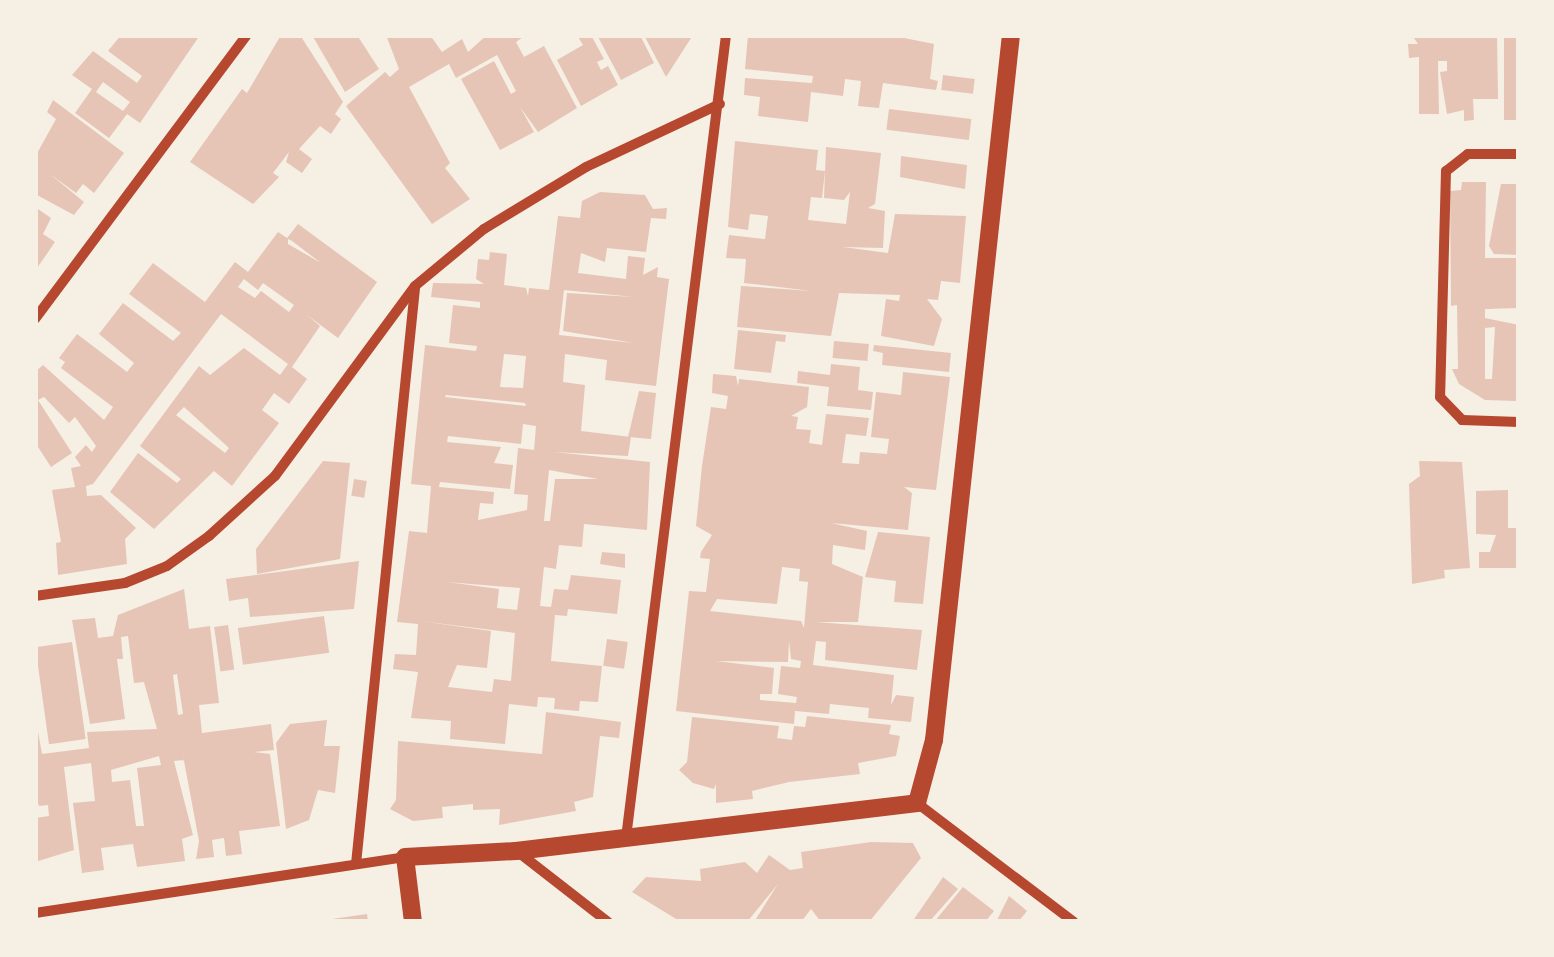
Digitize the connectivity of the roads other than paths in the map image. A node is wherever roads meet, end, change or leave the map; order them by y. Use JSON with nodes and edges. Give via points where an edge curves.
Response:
{"nodes":[{"id":1,"x":247,"y":35,"type":"edge"},
{"id":2,"x":726,"y":35,"type":"edge"},
{"id":3,"x":1011,"y":35,"type":"edge"},
{"id":4,"x":720,"y":104,"type":"junction"},
{"id":5,"x":1519,"y":154,"type":"edge"},
{"id":6,"x":415,"y":286,"type":"junction"},
{"id":7,"x":35,"y":318,"type":"edge"},
{"id":8,"x":1519,"y":422,"type":"edge"},
{"id":9,"x":35,"y":596,"type":"edge"},
{"id":10,"x":917,"y":803,"type":"junction"},
{"id":11,"x":626,"y":839,"type":"junction"},
{"id":12,"x":516,"y":851,"type":"junction"},
{"id":13,"x":406,"y":856,"type":"junction"},
{"id":14,"x":356,"y":864,"type":"junction"},
{"id":15,"x":35,"y":913,"type":"edge"},
{"id":16,"x":413,"y":922,"type":"edge"},
{"id":17,"x":608,"y":922,"type":"edge"},
{"id":18,"x":1074,"y":922,"type":"edge"}],
"edges":[{"from":1,"to":7,"type":"street"},
{"from":2,"to":4,"type":"street"},
{"from":3,"to":10,"type":"street","via":[[934,740]]},
{"from":4,"to":6,"type":"street","via":[[586,167],[484,230]]},
{"from":4,"to":11,"type":"street"},
{"from":5,"to":8,"type":"street","via":[[1468,154],[1446,171],[1440,397],[1462,420]]},
{"from":6,"to":9,"type":"street","via":[[275,476],[209,536],[167,566],[125,583]]},
{"from":6,"to":14,"type":"street"},
{"from":10,"to":11,"type":"street"},
{"from":10,"to":18,"type":"street"},
{"from":11,"to":12,"type":"street"},
{"from":12,"to":13,"type":"street"},
{"from":12,"to":17,"type":"street"},
{"from":13,"to":14,"type":"street"},
{"from":13,"to":16,"type":"street"},
{"from":14,"to":15,"type":"street"}]}
